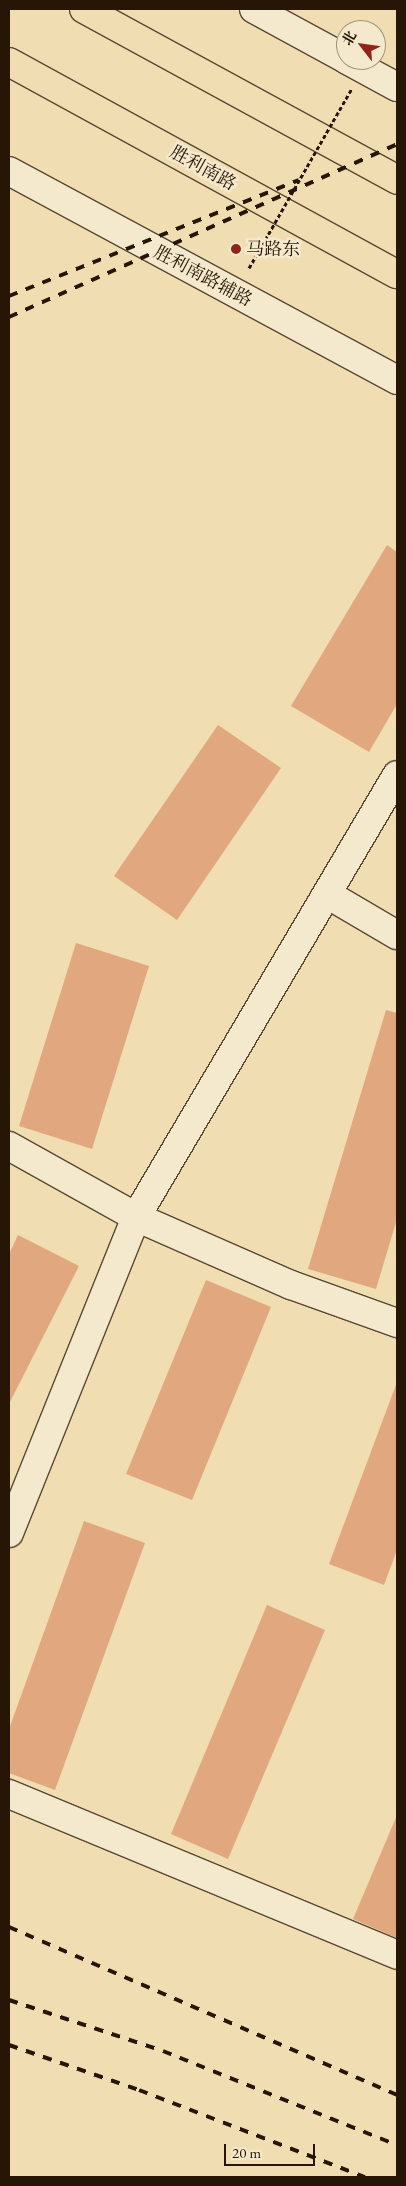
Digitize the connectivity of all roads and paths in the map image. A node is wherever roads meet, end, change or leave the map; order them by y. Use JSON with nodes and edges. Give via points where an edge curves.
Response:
{"nodes":[{"id":1,"x":84,"y":9,"type":"edge"},
{"id":2,"x":254,"y":9,"type":"edge"},
{"id":3,"x":336,"y":54,"type":"edge"},
{"id":4,"x":9,"y":62,"type":"edge"},
{"id":5,"x":366,"y":70,"type":"edge"},
{"id":6,"x":397,"y":87,"type":"edge"},
{"id":7,"x":352,"y":88,"type":"dead end"},
{"id":8,"x":9,"y":171,"type":"edge"},
{"id":9,"x":397,"y":180,"type":"edge"},
{"id":10,"x":250,"y":268,"type":"dead end"},
{"id":11,"x":397,"y":274,"type":"edge"},
{"id":12,"x":397,"y":380,"type":"edge"},
{"id":13,"x":397,"y":775,"type":"edge"},
{"id":14,"x":327,"y":894,"type":"junction"},
{"id":15,"x":397,"y":935,"type":"edge"},
{"id":16,"x":9,"y":1146,"type":"edge"},
{"id":17,"x":136,"y":1217,"type":"junction"},
{"id":18,"x":397,"y":1323,"type":"edge"},
{"id":19,"x":9,"y":1533,"type":"edge"},
{"id":20,"x":9,"y":1794,"type":"edge"},
{"id":21,"x":397,"y":1955,"type":"edge"}],
"edges":[{"from":1,"to":9,"type":"highway"},
{"from":2,"to":3,"type":"street"},
{"from":4,"to":11,"type":"highway","name":"胜利南路"},
{"from":5,"to":6,"type":"street"},
{"from":7,"to":10,"type":"path","bridge":true},
{"from":8,"to":12,"type":"street","name":"胜利南路辅路"},
{"from":13,"to":14,"type":"street"},
{"from":14,"to":15,"type":"street"},
{"from":14,"to":17,"type":"street"},
{"from":16,"to":17,"type":"street"},
{"from":17,"to":18,"type":"street","via":[[291,1285]]},
{"from":17,"to":19,"type":"street"},
{"from":20,"to":21,"type":"street"}]}
